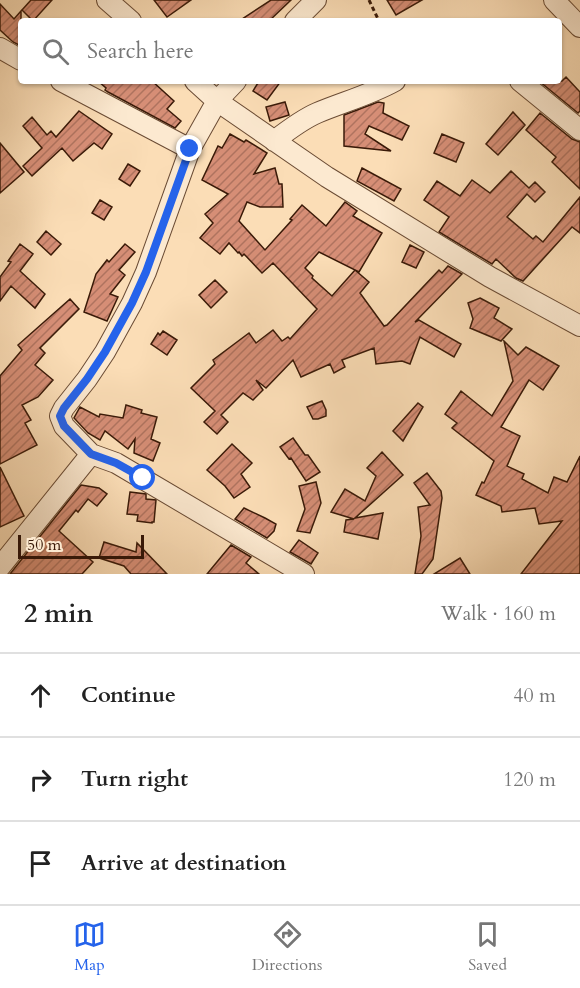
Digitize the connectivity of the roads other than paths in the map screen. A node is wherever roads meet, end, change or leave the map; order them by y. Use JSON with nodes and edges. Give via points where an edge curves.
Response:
{"nodes":[{"id":1,"x":107,"y":0,"type":"edge"},
{"id":2,"x":316,"y":0,"type":"edge"},
{"id":3,"x":554,"y":0,"type":"edge"},
{"id":4,"x":128,"y":18,"type":"edge"},
{"id":5,"x":298,"y":18,"type":"edge"},
{"id":6,"x":580,"y":27,"type":"edge"},
{"id":7,"x":0,"y":48,"type":"edge"},
{"id":8,"x":18,"y":58,"type":"edge"},
{"id":9,"x":67,"y":84,"type":"edge"},
{"id":10,"x":198,"y":84,"type":"edge"},
{"id":11,"x":233,"y":84,"type":"edge"},
{"id":12,"x":390,"y":84,"type":"edge"},
{"id":13,"x":524,"y":84,"type":"edge"},
{"id":14,"x":217,"y":101,"type":"junction"},
{"id":15,"x":580,"y":130,"type":"edge"},
{"id":16,"x":273,"y":141,"type":"junction"},
{"id":17,"x":190,"y":149,"type":"junction"},
{"id":18,"x":580,"y":326,"type":"edge"},
{"id":19,"x":91,"y":454,"type":"junction"},
{"id":20,"x":0,"y":567,"type":"edge"},
{"id":21,"x":304,"y":574,"type":"edge"}],
"edges":[{"from":1,"to":4,"type":"street"},
{"from":2,"to":5,"type":"street"},
{"from":3,"to":6,"type":"street"},
{"from":7,"to":8,"type":"street"},
{"from":9,"to":17,"type":"street"},
{"from":10,"to":14,"type":"street"},
{"from":11,"to":14,"type":"street"},
{"from":12,"to":16,"type":"street","via":[[315,114]]},
{"from":13,"to":15,"type":"street"},
{"from":14,"to":16,"type":"street"},
{"from":14,"to":17,"type":"street"},
{"from":16,"to":18,"type":"street","via":[[490,277]]},
{"from":17,"to":19,"type":"street","via":[[132,303],[105,352],[60,416],[64,426]]},
{"from":19,"to":20,"type":"street"},
{"from":19,"to":21,"type":"street","via":[[125,468]]}]}
